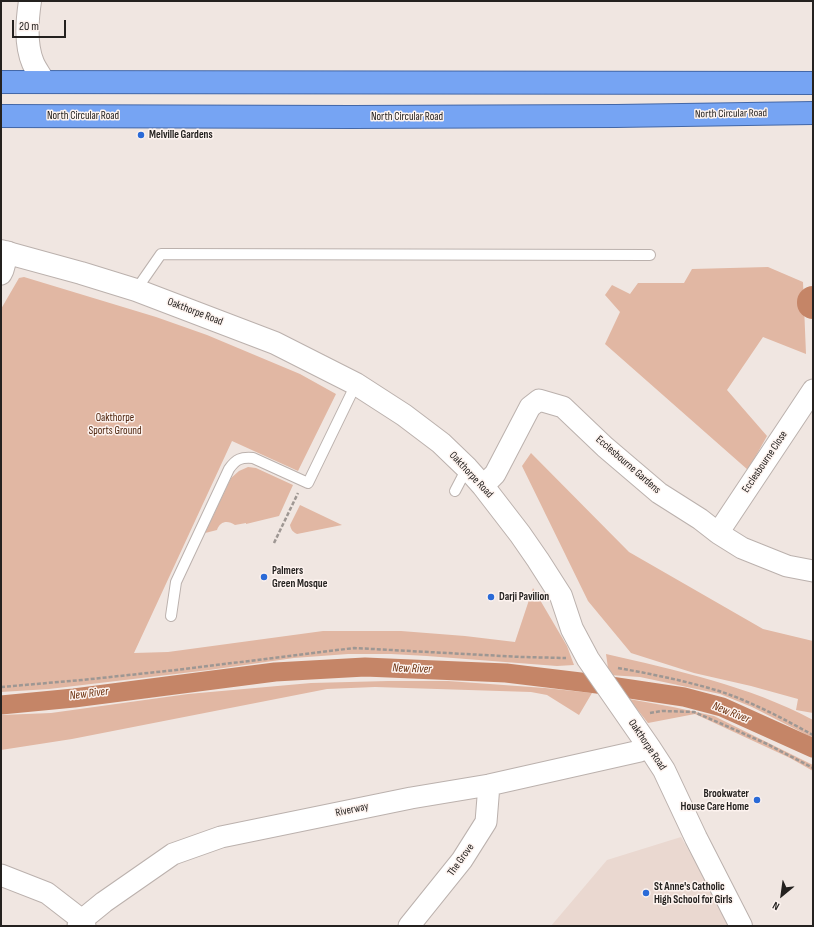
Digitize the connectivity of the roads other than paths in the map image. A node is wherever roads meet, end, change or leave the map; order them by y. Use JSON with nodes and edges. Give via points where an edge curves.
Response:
{"nodes":[{"id":1,"x":30,"y":1,"type":"edge"},
{"id":2,"x":1,"y":82,"type":"edge"},
{"id":3,"x":44,"y":82,"type":"junction"},
{"id":4,"x":813,"y":83,"type":"edge"},
{"id":5,"x":813,"y":113,"type":"edge"},
{"id":6,"x":1,"y":116,"type":"edge"},
{"id":7,"x":5,"y":252,"type":"edge"},
{"id":8,"x":650,"y":255,"type":"dead end"},
{"id":9,"x":1,"y":274,"type":"edge"},
{"id":10,"x":136,"y":290,"type":"junction"},
{"id":11,"x":356,"y":384,"type":"junction"},
{"id":12,"x":813,"y":390,"type":"edge"},
{"id":13,"x":467,"y":468,"type":"junction"},
{"id":14,"x":483,"y":486,"type":"junction"},
{"id":15,"x":455,"y":491,"type":"dead end"},
{"id":16,"x":718,"y":533,"type":"junction"},
{"id":17,"x":813,"y":571,"type":"edge"},
{"id":18,"x":171,"y":616,"type":"dead end"},
{"id":19,"x":649,"y":747,"type":"junction"},
{"id":20,"x":489,"y":785,"type":"junction"},
{"id":21,"x":1,"y":875,"type":"edge"},
{"id":22,"x":81,"y":924,"type":"edge"},
{"id":23,"x":409,"y":926,"type":"edge"},
{"id":24,"x":741,"y":926,"type":"edge"}],
"edges":[{"from":1,"to":3,"type":"street","via":[[27,18],[29,49],[33,64]]},
{"from":2,"to":3,"type":"highway"},
{"from":3,"to":4,"type":"highway"},
{"from":5,"to":6,"type":"highway","name":"North Circular Road","via":[[352,117]]},
{"from":7,"to":9,"type":"street","via":[[4,270]]},
{"from":7,"to":10,"type":"street","name":"Oakthorpe Road"},
{"from":8,"to":10,"type":"lane","via":[[161,254]]},
{"from":10,"to":11,"type":"street","name":"Oakthorpe Road","via":[[275,343]]},
{"from":11,"to":13,"type":"street","name":"Oakthorpe Road","via":[[404,414]]},
{"from":11,"to":18,"type":"lane","via":[[308,483],[253,458],[244,457],[233,463],[176,582]]},
{"from":12,"to":16,"type":"street","name":"Ecclesbourne Close"},
{"from":13,"to":14,"type":"street","name":"Oakthorpe Road"},
{"from":13,"to":15,"type":"lane"},
{"from":14,"to":16,"type":"street","name":"Ecclesbourne Gardens","via":[[494,474],[530,407],[539,400],[563,407],[659,494]]},
{"from":14,"to":19,"type":"street","name":"Oakthorpe Road","via":[[520,534],[560,596],[572,629],[588,659]]},
{"from":16,"to":17,"type":"street","name":"Ecclesbourne Gardens","via":[[742,548],[787,566]]},
{"from":19,"to":20,"type":"street","name":"Riverway"},
{"from":19,"to":24,"type":"street","name":"Oakthorpe Road","via":[[664,770]]},
{"from":20,"to":22,"type":"street","name":"Riverway","via":[[411,798],[221,837],[173,854],[104,902]]},
{"from":20,"to":23,"type":"street","name":"The Grove","via":[[486,822],[462,860]]},
{"from":21,"to":22,"type":"street","via":[[47,893]]}]}
